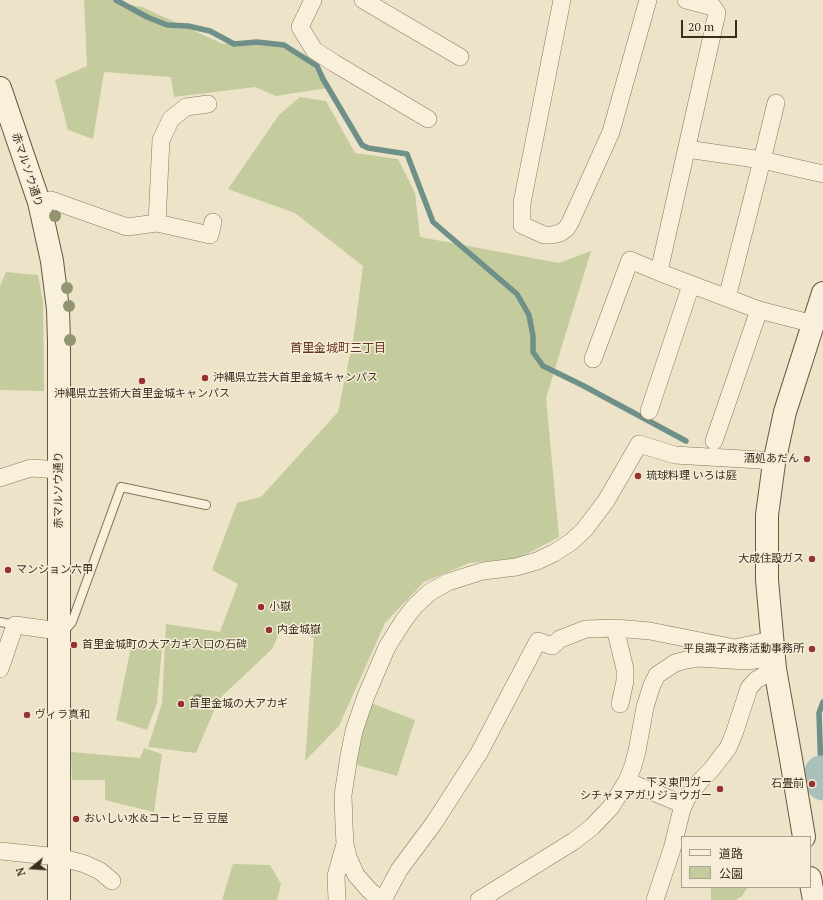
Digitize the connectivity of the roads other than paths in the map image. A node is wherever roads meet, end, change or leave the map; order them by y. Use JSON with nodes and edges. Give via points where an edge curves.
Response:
{"nodes":[{"id":1,"x":313,"y":0,"type":"edge"},
{"id":2,"x":363,"y":0,"type":"edge"},
{"id":3,"x":562,"y":0,"type":"edge"},
{"id":4,"x":648,"y":0,"type":"edge"},
{"id":5,"x":686,"y":0,"type":"edge"},
{"id":6,"x":460,"y":57,"type":"dead end"},
{"id":7,"x":0,"y":88,"type":"edge"},
{"id":8,"x":776,"y":103,"type":"dead end"},
{"id":9,"x":208,"y":104,"type":"dead end"},
{"id":10,"x":428,"y":119,"type":"dead end"},
{"id":11,"x":686,"y":149,"type":"junction"},
{"id":12,"x":762,"y":160,"type":"junction"},
{"id":13,"x":823,"y":174,"type":"edge"},
{"id":14,"x":38,"y":202,"type":"junction"},
{"id":15,"x":213,"y":222,"type":"dead end"},
{"id":16,"x":157,"y":223,"type":"junction"},
{"id":17,"x":661,"y":273,"type":"junction"},
{"id":18,"x":691,"y":285,"type":"junction"},
{"id":19,"x":823,"y":293,"type":"edge"},
{"id":20,"x":726,"y":298,"type":"junction"},
{"id":21,"x":759,"y":310,"type":"junction"},
{"id":22,"x":814,"y":324,"type":"junction"},
{"id":23,"x":593,"y":359,"type":"dead end"},
{"id":24,"x":649,"y":411,"type":"dead end"},
{"id":25,"x":714,"y":441,"type":"dead end"},
{"id":26,"x":774,"y":463,"type":"junction"},
{"id":27,"x":59,"y":470,"type":"junction"},
{"id":28,"x":0,"y":478,"type":"edge"},
{"id":29,"x":206,"y":505,"type":"dead end"},
{"id":30,"x":8,"y":623,"type":"edge"},
{"id":31,"x":615,"y":628,"type":"junction"},
{"id":32,"x":59,"y":631,"type":"junction"},
{"id":33,"x":773,"y":656,"type":"junction"},
{"id":34,"x":0,"y":669,"type":"edge"},
{"id":35,"x":620,"y":704,"type":"dead end"},
{"id":36,"x":627,"y":781,"type":"junction"},
{"id":37,"x":684,"y":806,"type":"junction"},
{"id":38,"x":804,"y":836,"type":"edge"},
{"id":39,"x":345,"y":844,"type":"junction"},
{"id":40,"x":0,"y":851,"type":"edge"},
{"id":41,"x":59,"y":857,"type":"junction"},
{"id":42,"x":112,"y":881,"type":"dead end"},
{"id":43,"x":811,"y":884,"type":"edge"},
{"id":44,"x":59,"y":900,"type":"edge"},
{"id":45,"x":337,"y":900,"type":"edge"},
{"id":46,"x":382,"y":900,"type":"edge"},
{"id":47,"x":479,"y":900,"type":"edge"},
{"id":48,"x":655,"y":900,"type":"edge"},
{"id":49,"x":814,"y":900,"type":"edge"}],
"edges":[{"from":1,"to":10,"type":"street","via":[[300,27],[314,50]]},
{"from":2,"to":6,"type":"street"},
{"from":3,"to":4,"type":"street","via":[[522,202],[522,225],[544,235],[560,233],[570,223],[612,132]]},
{"from":5,"to":11,"type":"street","via":[[713,7],[718,13]]},
{"from":7,"to":14,"type":"street","name":"赤マルソウ通り"},
{"from":8,"to":12,"type":"street"},
{"from":9,"to":16,"type":"street","via":[[186,106],[171,119],[161,140]]},
{"from":11,"to":12,"type":"street"},
{"from":11,"to":17,"type":"street","via":[[660,267]]},
{"from":12,"to":13,"type":"street"},
{"from":12,"to":20,"type":"street"},
{"from":14,"to":16,"type":"street","via":[[51,200],[127,227]]},
{"from":14,"to":27,"type":"street","name":"赤マルソウ通り","via":[[53,266],[58,309]]},
{"from":15,"to":16,"type":"street","via":[[210,235]]},
{"from":17,"to":18,"type":"street"},
{"from":17,"to":23,"type":"street","via":[[630,260]]},
{"from":18,"to":20,"type":"street"},
{"from":18,"to":24,"type":"street"},
{"from":19,"to":22,"type":"street"},
{"from":20,"to":21,"type":"street"},
{"from":21,"to":22,"type":"street"},
{"from":21,"to":25,"type":"street"},
{"from":22,"to":26,"type":"street","via":[[785,412]]},
{"from":26,"to":33,"type":"street","via":[[767,515],[767,580]]},
{"from":26,"to":39,"type":"street","via":[[675,455],[639,444],[606,502],[584,530],[570,542],[537,561],[516,567],[483,571],[448,582],[430,592],[404,620],[387,647],[354,731],[343,795]]},
{"from":27,"to":28,"type":"street","via":[[31,468]]},
{"from":27,"to":32,"type":"street","name":"赤マルソウ通り"},
{"from":29,"to":32,"type":"lane","via":[[121,488],[72,622],[67,628]]},
{"from":30,"to":32,"type":"street"},
{"from":30,"to":34,"type":"street"},
{"from":31,"to":33,"type":"street","via":[[650,631]]},
{"from":31,"to":35,"type":"street","via":[[626,669],[626,681]]},
{"from":31,"to":46,"type":"street","via":[[586,629],[560,639],[552,646],[538,641],[479,753],[434,823],[399,870]]},
{"from":32,"to":41,"type":"street","name":"赤マルソウ通り"},
{"from":33,"to":36,"type":"street","via":[[746,661],[698,658],[675,663],[658,675],[648,696],[637,751]]},
{"from":33,"to":37,"type":"street","via":[[749,688],[728,748],[687,798]]},
{"from":33,"to":38,"type":"street"},
{"from":36,"to":37,"type":"street"},
{"from":36,"to":47,"type":"street","via":[[611,807],[586,832]]},
{"from":37,"to":48,"type":"street"},
{"from":39,"to":45,"type":"street","via":[[336,876]]},
{"from":39,"to":46,"type":"street","via":[[356,875]]},
{"from":40,"to":41,"type":"street"},
{"from":41,"to":42,"type":"street","via":[[85,864],[100,871]]},
{"from":41,"to":44,"type":"street","name":"赤マルソウ通り"},
{"from":43,"to":49,"type":"street"}]}
